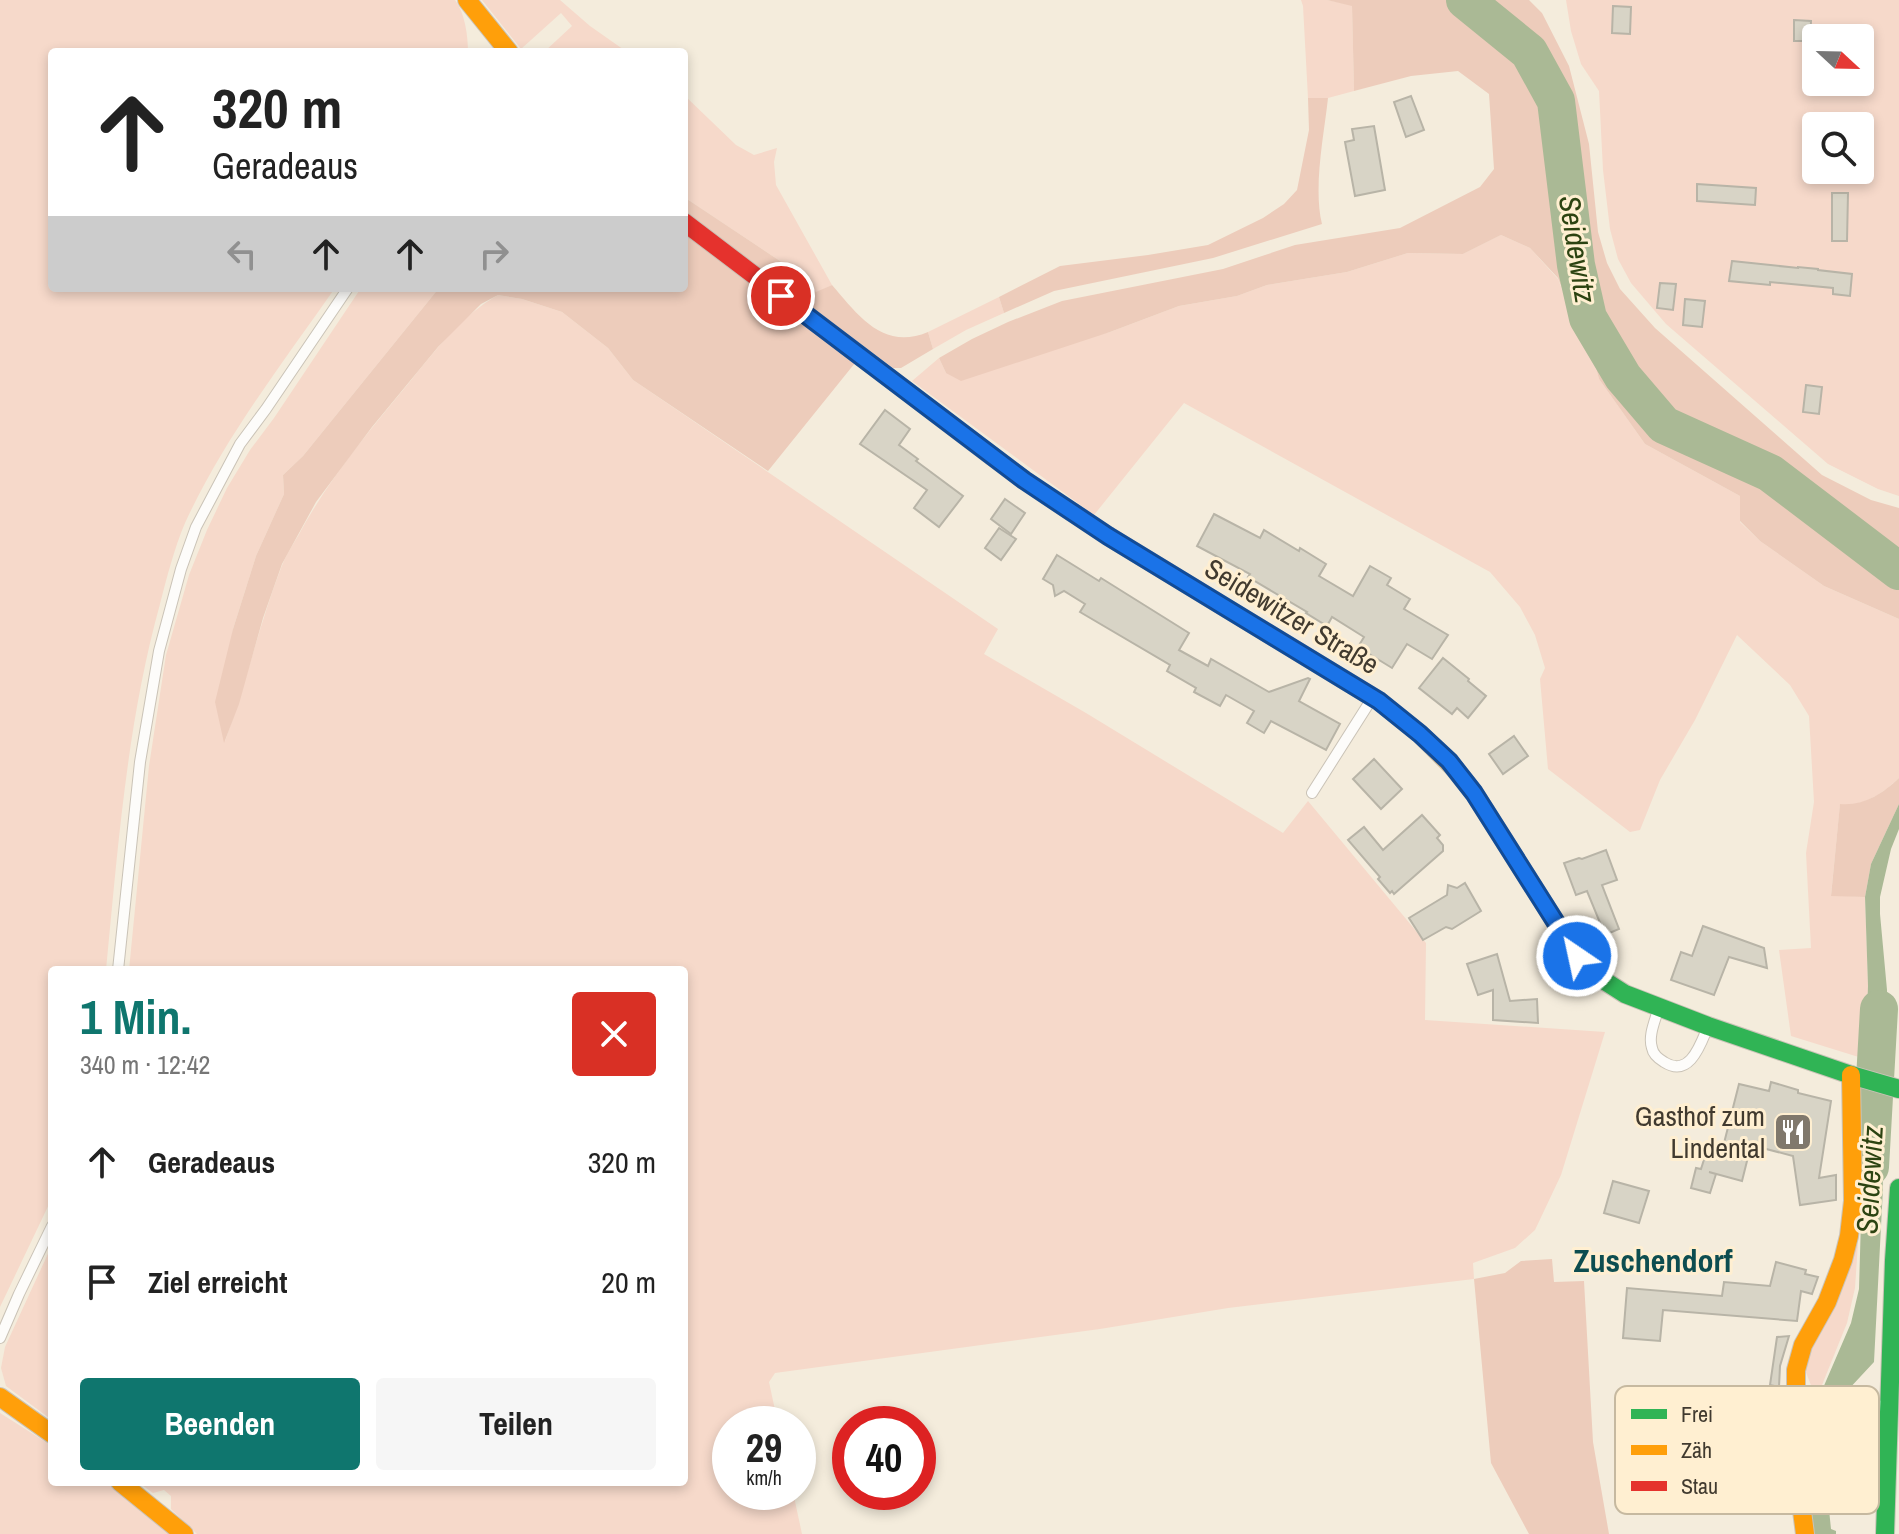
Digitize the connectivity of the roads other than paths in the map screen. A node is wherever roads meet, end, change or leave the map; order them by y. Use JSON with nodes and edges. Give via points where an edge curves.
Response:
{"nodes":[{"id":1,"x":467,"y":0,"type":"edge"},
{"id":2,"x":503,"y":48,"type":"edge"},
{"id":3,"x":688,"y":225,"type":"edge"},
{"id":4,"x":345,"y":292,"type":"edge"},
{"id":5,"x":1373,"y":697,"type":"junction"},
{"id":6,"x":1312,"y":793,"type":"dead end"},
{"id":7,"x":118,"y":966,"type":"edge"},
{"id":8,"x":1659,"y":1008,"type":"junction"},
{"id":9,"x":1708,"y":1026,"type":"junction"},
{"id":10,"x":1858,"y":1077,"type":"junction"},
{"id":11,"x":1892,"y":1087,"type":"edge"},
{"id":12,"x":1899,"y":1188,"type":"edge"},
{"id":13,"x":48,"y":1234,"type":"edge"},
{"id":14,"x":0,"y":1338,"type":"edge"},
{"id":15,"x":1801,"y":1386,"type":"edge"},
{"id":16,"x":0,"y":1397,"type":"edge"},
{"id":17,"x":1879,"y":1406,"type":"edge"},
{"id":18,"x":1889,"y":1407,"type":"junction"},
{"id":19,"x":48,"y":1431,"type":"edge"},
{"id":20,"x":125,"y":1486,"type":"edge"},
{"id":21,"x":1802,"y":1514,"type":"edge"},
{"id":22,"x":180,"y":1531,"type":"edge"},
{"id":23,"x":1805,"y":1534,"type":"edge"},
{"id":24,"x":1885,"y":1534,"type":"edge"}],
"edges":[{"from":1,"to":2,"type":"street"},
{"from":3,"to":5,"type":"street","name":"Seidewitzer Straße","via":[[1036,488]]},
{"from":4,"to":7,"type":"lane","via":[[240,444],[196,527],[181,569],[159,651],[140,762]]},
{"from":5,"to":6,"type":"lane"},
{"from":5,"to":8,"type":"street","name":"Seidewitzer Straße","via":[[1420,734],[1468,785],[1577,956],[1616,989]]},
{"from":8,"to":9,"type":"street","name":"Seidewitzer Straße"},
{"from":8,"to":9,"type":"lane","via":[[1652,1050],[1670,1066],[1690,1062]]},
{"from":9,"to":10,"type":"street","name":"Seidewitzer Straße"},
{"from":10,"to":11,"type":"street","name":"Seidewitzer Straße"},
{"from":10,"to":15,"type":"street","via":[[1849,1236],[1827,1302],[1803,1345],[1796,1370]]},
{"from":12,"to":18,"type":"street"},
{"from":13,"to":14,"type":"lane"},
{"from":16,"to":19,"type":"street"},
{"from":17,"to":18,"type":"lane"},
{"from":18,"to":24,"type":"street"},
{"from":20,"to":22,"type":"street"},
{"from":21,"to":23,"type":"street"}]}
